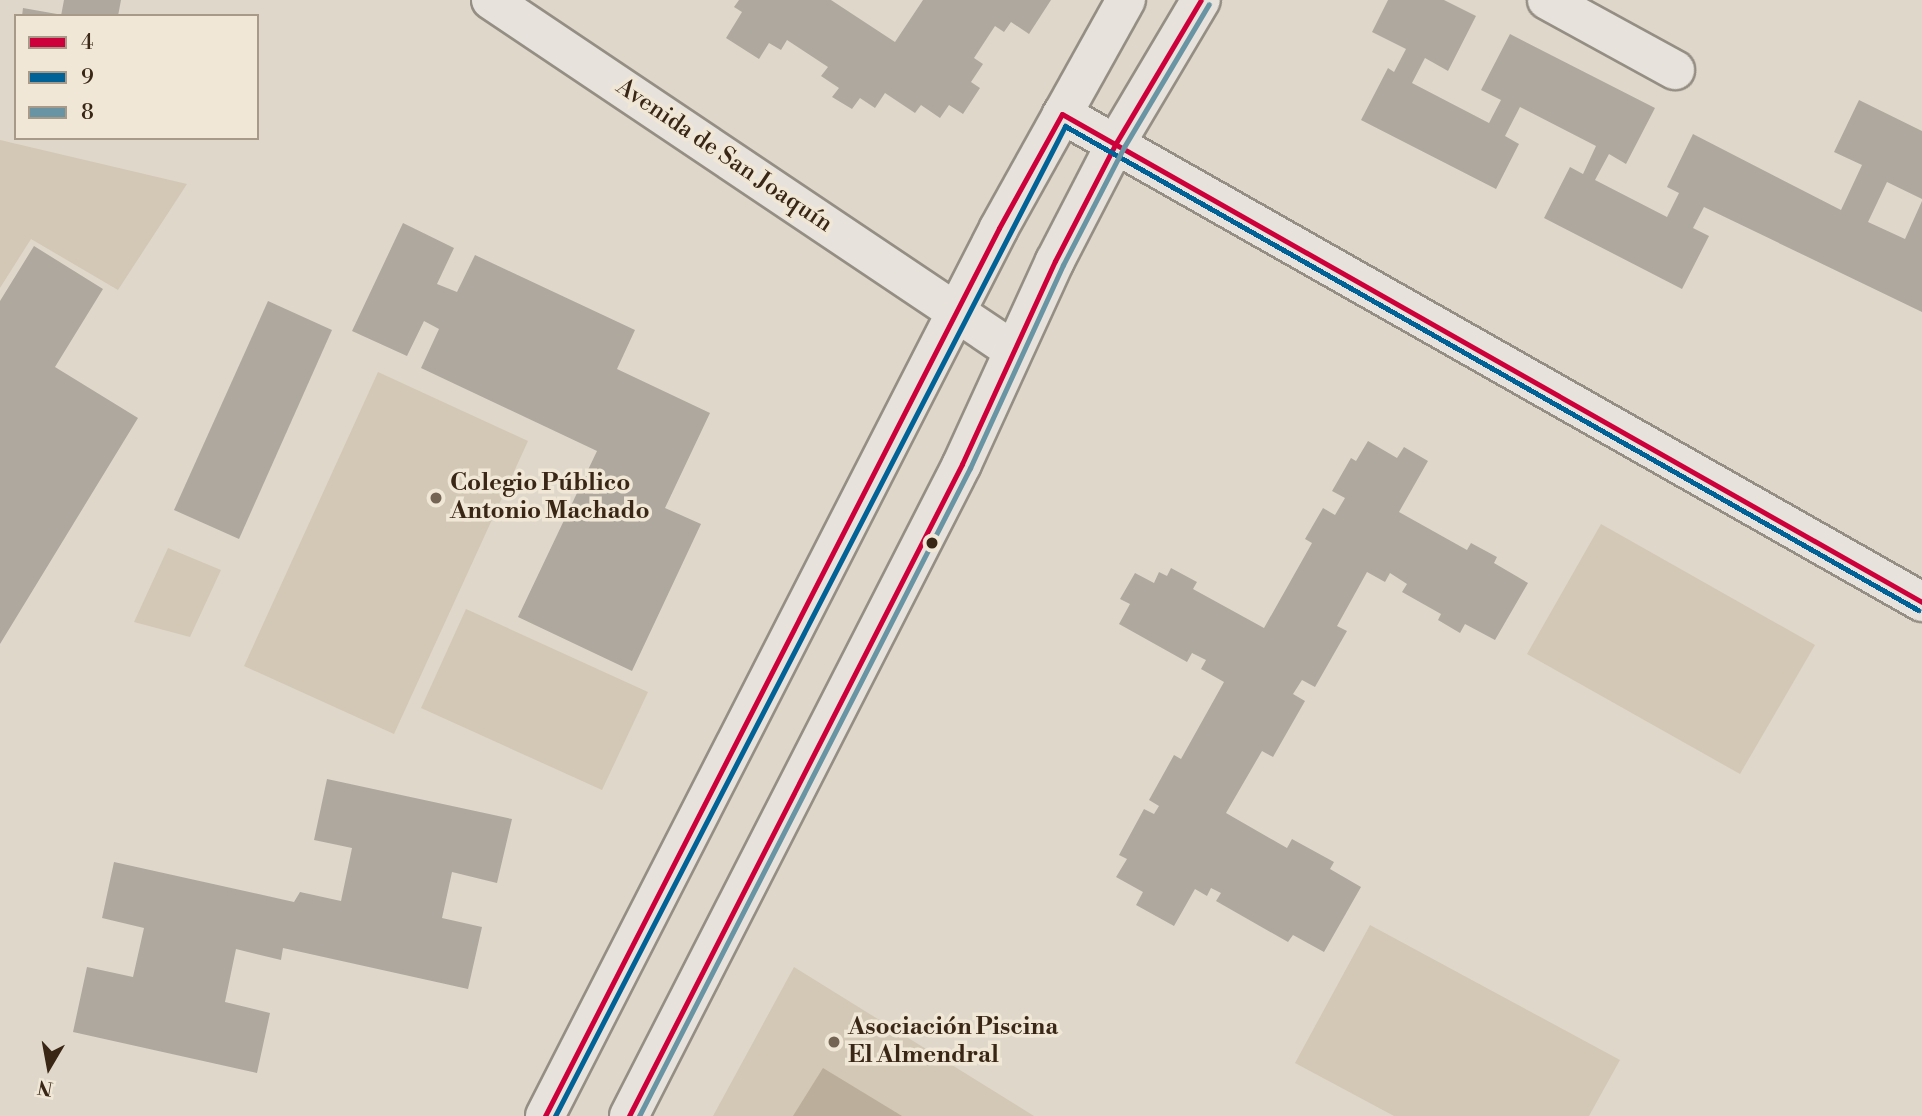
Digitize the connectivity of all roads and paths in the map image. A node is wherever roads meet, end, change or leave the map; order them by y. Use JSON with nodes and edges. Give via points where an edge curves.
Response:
{"nodes":[{"id":1,"x":491,"y":0,"type":"edge"},
{"id":2,"x":1126,"y":0,"type":"edge"},
{"id":3,"x":1201,"y":0,"type":"edge"},
{"id":4,"x":1547,"y":0,"type":"edge"},
{"id":5,"x":1675,"y":70,"type":"dead end"},
{"id":6,"x":1062,"y":114,"type":"junction"},
{"id":7,"x":1116,"y":144,"type":"junction"},
{"id":8,"x":956,"y":312,"type":"junction"},
{"id":9,"x":1010,"y":349,"type":"junction"},
{"id":10,"x":1922,"y":602,"type":"edge"},
{"id":11,"x":545,"y":1116,"type":"edge"},
{"id":12,"x":629,"y":1116,"type":"edge"}],
"edges":[{"from":1,"to":8,"type":"main road","name":"Avenida de San Joaquín"},
{"from":2,"to":6,"type":"main road"},
{"from":3,"to":7,"type":"main road"},
{"from":4,"to":5,"type":"main road"},
{"from":6,"to":7,"type":"main road"},
{"from":6,"to":8,"type":"main road"},
{"from":7,"to":9,"type":"main road"},
{"from":7,"to":10,"type":"main road"},
{"from":8,"to":9,"type":"main road","name":"Avenida de San Joaquín"},
{"from":8,"to":11,"type":"main road"},
{"from":9,"to":12,"type":"main road","via":[[962,464]]}]}
